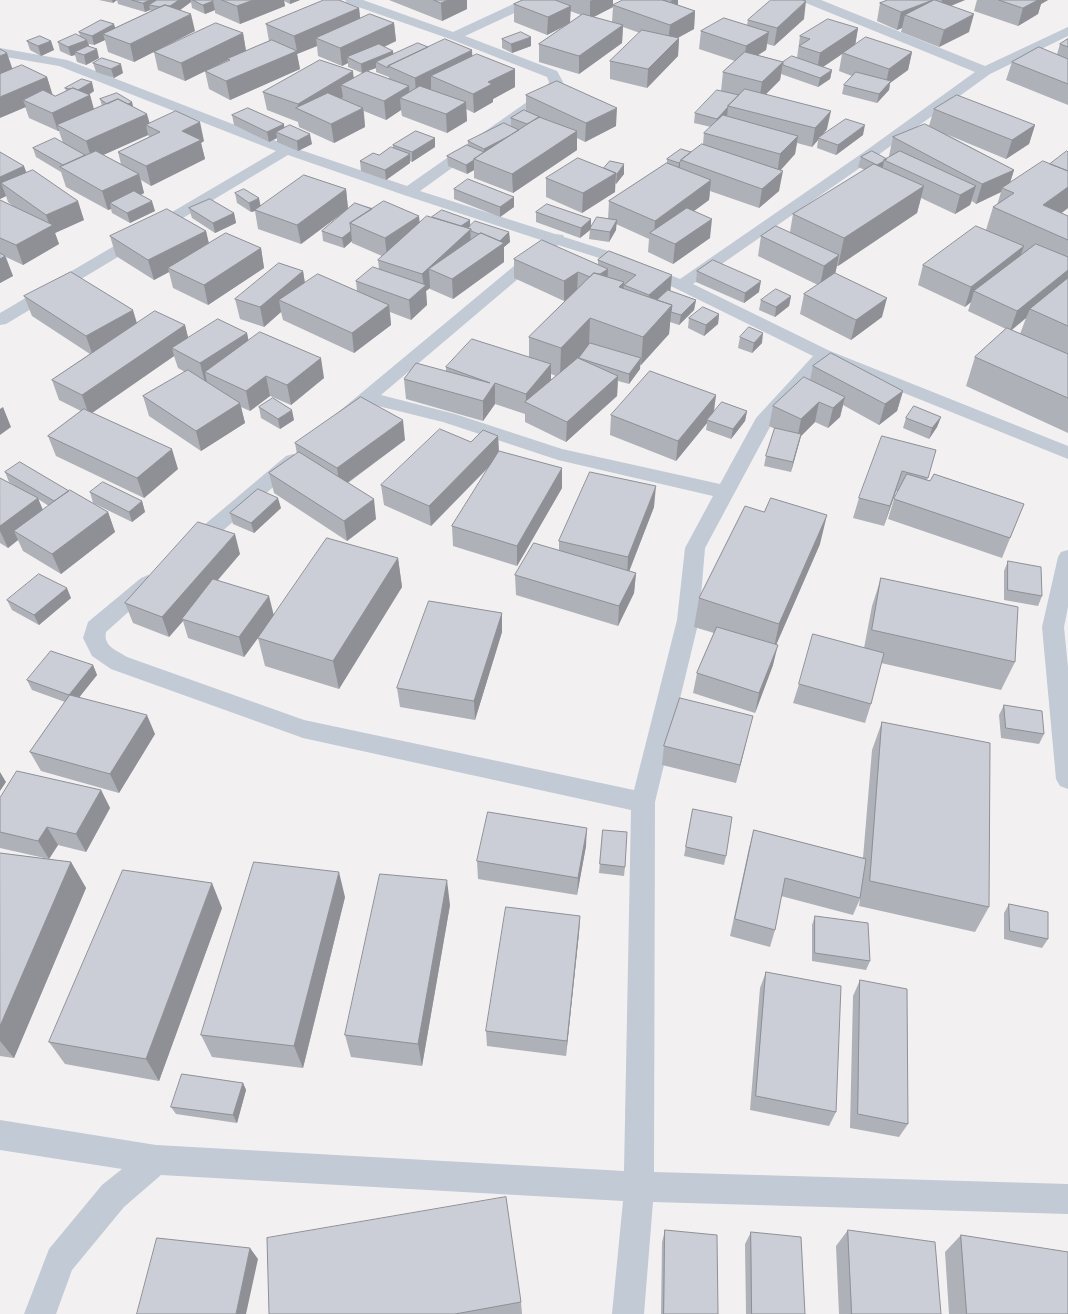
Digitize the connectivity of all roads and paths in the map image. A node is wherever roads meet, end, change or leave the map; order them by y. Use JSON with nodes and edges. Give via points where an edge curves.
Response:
{"nodes":[{"id":1,"x":351,"y":0,"type":"edge"},
{"id":2,"x":532,"y":0,"type":"edge"},
{"id":3,"x":810,"y":0,"type":"edge"},
{"id":4,"x":1068,"y":31,"type":"edge"},
{"id":5,"x":454,"y":36,"type":"junction"},
{"id":6,"x":0,"y":52,"type":"edge"},
{"id":7,"x":985,"y":72,"type":"junction"},
{"id":8,"x":287,"y":150,"type":"junction"},
{"id":9,"x":409,"y":192,"type":"junction"},
{"id":10,"x":556,"y":238,"type":"junction"},
{"id":11,"x":681,"y":285,"type":"junction"},
{"id":12,"x":0,"y":320,"type":"edge"},
{"id":13,"x":824,"y":355,"type":"junction"},
{"id":14,"x":367,"y":397,"type":"junction"},
{"id":15,"x":331,"y":427,"type":"edge"},
{"id":16,"x":307,"y":448,"type":"edge"},
{"id":17,"x":1068,"y":453,"type":"edge"},
{"id":18,"x":725,"y":492,"type":"junction"},
{"id":19,"x":181,"y":556,"type":"edge"},
{"id":20,"x":1068,"y":558,"type":"edge"},
{"id":21,"x":163,"y":571,"type":"edge"},
{"id":22,"x":1068,"y":779,"type":"edge"},
{"id":23,"x":643,"y":802,"type":"junction"},
{"id":24,"x":0,"y":1135,"type":"edge"},
{"id":25,"x":156,"y":1160,"type":"junction"},
{"id":26,"x":639,"y":1187,"type":"junction"},
{"id":27,"x":1068,"y":1199,"type":"edge"},
{"id":28,"x":40,"y":1314,"type":"edge"},
{"id":29,"x":628,"y":1314,"type":"edge"}],
"edges":[{"from":1,"to":5,"type":"street"},
{"from":2,"to":5,"type":"street"},
{"from":3,"to":7,"type":"street"},
{"from":4,"to":7,"type":"street"},
{"from":5,"to":9,"type":"street","via":[[552,74],[556,82],[553,90]]},
{"from":6,"to":8,"type":"street","via":[[62,63]]},
{"from":7,"to":11,"type":"street"},
{"from":8,"to":9,"type":"street"},
{"from":8,"to":12,"type":"street"},
{"from":9,"to":10,"type":"street"},
{"from":10,"to":11,"type":"street","via":[[618,259]]},
{"from":10,"to":14,"type":"street"},
{"from":11,"to":13,"type":"street"},
{"from":13,"to":17,"type":"street"},
{"from":13,"to":18,"type":"street","via":[[763,422]]},
{"from":14,"to":15,"type":"street"},
{"from":14,"to":18,"type":"street","via":[[449,418],[558,454]]},
{"from":16,"to":19,"type":"street"},
{"from":18,"to":23,"type":"street","via":[[695,548],[688,620]]},
{"from":20,"to":22,"type":"street","via":[[1053,627]]},
{"from":21,"to":23,"type":"street","via":[[96,628],[94,638],[100,650],[119,662],[303,729]]},
{"from":23,"to":26,"type":"street"},
{"from":24,"to":25,"type":"street"},
{"from":25,"to":26,"type":"street"},
{"from":25,"to":28,"type":"street","via":[[113,1196],[60,1260]]},
{"from":26,"to":27,"type":"street"},
{"from":26,"to":29,"type":"street"}]}
